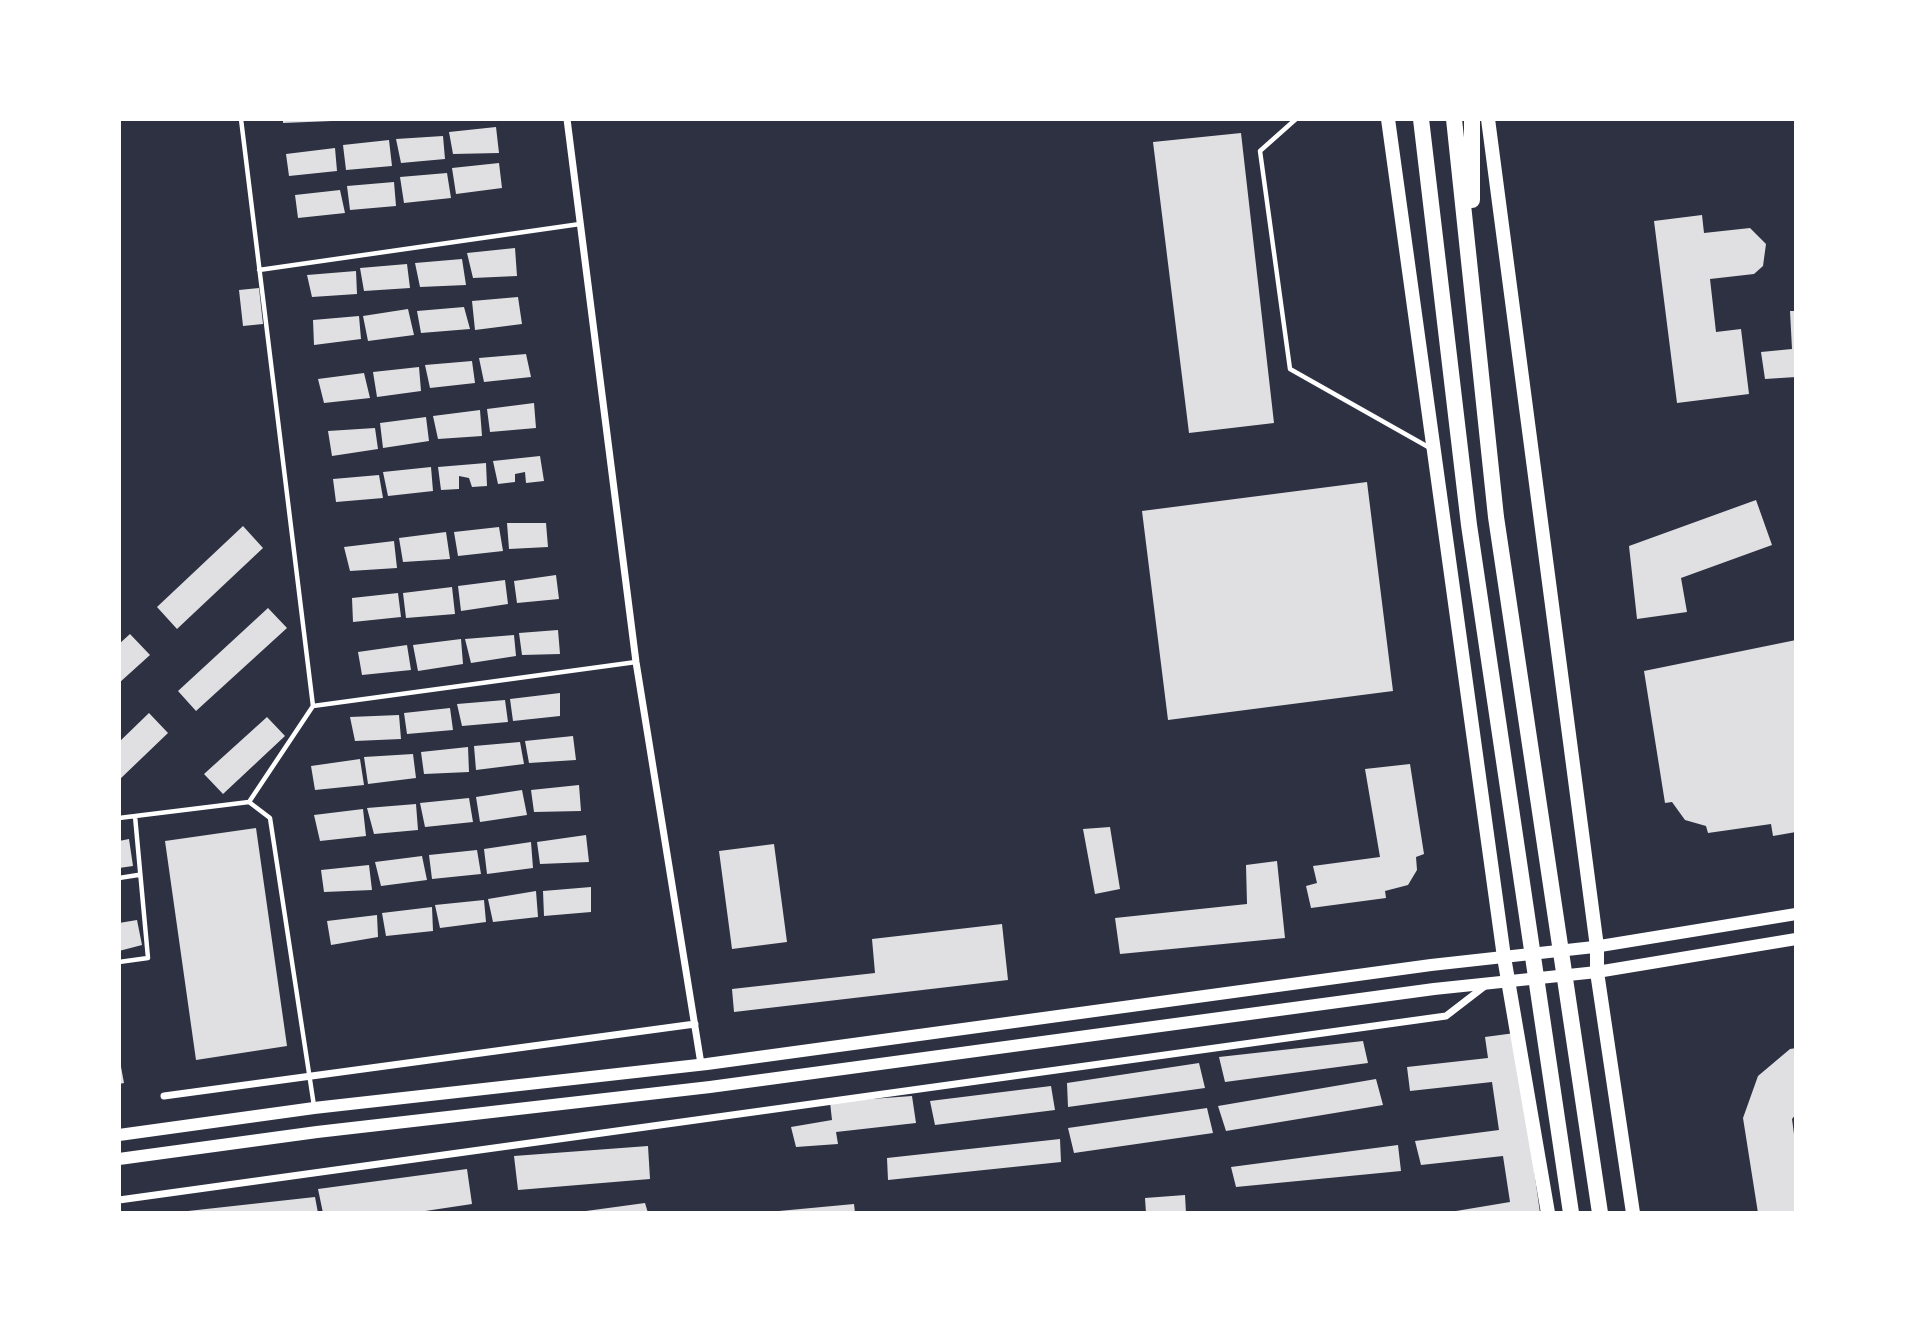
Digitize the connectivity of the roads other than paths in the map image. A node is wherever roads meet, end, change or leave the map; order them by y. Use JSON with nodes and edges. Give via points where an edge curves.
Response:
{"nodes":[{"id":1,"x":240,"y":119,"type":"edge"},
{"id":2,"x":567,"y":119,"type":"edge"},
{"id":3,"x":1297,"y":119,"type":"edge"},
{"id":4,"x":1388,"y":119,"type":"edge"},
{"id":5,"x":1421,"y":119,"type":"edge"},
{"id":6,"x":1454,"y":119,"type":"edge"},
{"id":7,"x":1472,"y":119,"type":"edge"},
{"id":8,"x":1488,"y":119,"type":"edge"},
{"id":9,"x":580,"y":224,"type":"junction"},
{"id":10,"x":1472,"y":269,"type":"junction"},
{"id":11,"x":259,"y":270,"type":"junction"},
{"id":12,"x":1434,"y":450,"type":"junction"},
{"id":13,"x":636,"y":662,"type":"junction"},
{"id":14,"x":313,"y":706,"type":"junction"},
{"id":15,"x":249,"y":802,"type":"junction"},
{"id":16,"x":135,"y":816,"type":"junction"},
{"id":17,"x":119,"y":818,"type":"edge"},
{"id":18,"x":138,"y":875,"type":"junction"},
{"id":19,"x":119,"y":878,"type":"edge"},
{"id":20,"x":1796,"y":914,"type":"edge"},
{"id":21,"x":1796,"y":939,"type":"edge"},
{"id":22,"x":1597,"y":947,"type":"junction"},
{"id":23,"x":1504,"y":957,"type":"junction"},
{"id":24,"x":119,"y":962,"type":"edge"},
{"id":25,"x":1597,"y":972,"type":"junction"},
{"id":26,"x":1508,"y":981,"type":"junction"},
{"id":27,"x":1489,"y":983,"type":"junction"},
{"id":28,"x":695,"y":1024,"type":"junction"},
{"id":29,"x":701,"y":1064,"type":"junction"},
{"id":30,"x":310,"y":1077,"type":"junction"},
{"id":31,"x":164,"y":1096,"type":"dead end"},
{"id":32,"x":314,"y":1108,"type":"junction"},
{"id":33,"x":119,"y":1135,"type":"edge"},
{"id":34,"x":119,"y":1159,"type":"edge"},
{"id":35,"x":119,"y":1200,"type":"edge"},
{"id":36,"x":1548,"y":1213,"type":"edge"},
{"id":37,"x":1571,"y":1213,"type":"edge"},
{"id":38,"x":1601,"y":1213,"type":"edge"},
{"id":39,"x":1633,"y":1213,"type":"edge"}],
"edges":[{"from":1,"to":11,"type":"lane"},
{"from":2,"to":9,"type":"street"},
{"from":3,"to":12,"type":"lane","via":[[1260,151],[1290,369]]},
{"from":4,"to":12,"type":"main road"},
{"from":5,"to":37,"type":"highway","via":[[1469,525]]},
{"from":6,"to":10,"type":"highway"},
{"from":7,"to":10,"type":"highway"},
{"from":8,"to":22,"type":"main road"},
{"from":9,"to":11,"type":"lane"},
{"from":9,"to":13,"type":"street"},
{"from":10,"to":38,"type":"highway","via":[[1496,517]]},
{"from":11,"to":14,"type":"lane"},
{"from":12,"to":23,"type":"main road"},
{"from":13,"to":14,"type":"lane"},
{"from":13,"to":28,"type":"street"},
{"from":14,"to":15,"type":"lane"},
{"from":15,"to":16,"type":"lane"},
{"from":15,"to":30,"type":"lane","via":[[270,818]]},
{"from":16,"to":17,"type":"lane"},
{"from":16,"to":18,"type":"lane"},
{"from":18,"to":19,"type":"lane"},
{"from":18,"to":24,"type":"lane","via":[[148,958]]},
{"from":20,"to":22,"type":"main road"},
{"from":21,"to":25,"type":"main road"},
{"from":22,"to":23,"type":"main road"},
{"from":22,"to":25,"type":"main road"},
{"from":23,"to":26,"type":"main road"},
{"from":23,"to":29,"type":"main road"},
{"from":25,"to":26,"type":"main road"},
{"from":25,"to":39,"type":"main road"},
{"from":26,"to":27,"type":"main road"},
{"from":26,"to":36,"type":"main road"},
{"from":27,"to":34,"type":"main road","via":[[724,1086]]},
{"from":27,"to":35,"type":"street","via":[[1446,1016]]},
{"from":28,"to":29,"type":"street"},
{"from":28,"to":30,"type":"street"},
{"from":29,"to":32,"type":"main road"},
{"from":30,"to":31,"type":"street"},
{"from":30,"to":32,"type":"lane"},
{"from":32,"to":33,"type":"main road"}]}
